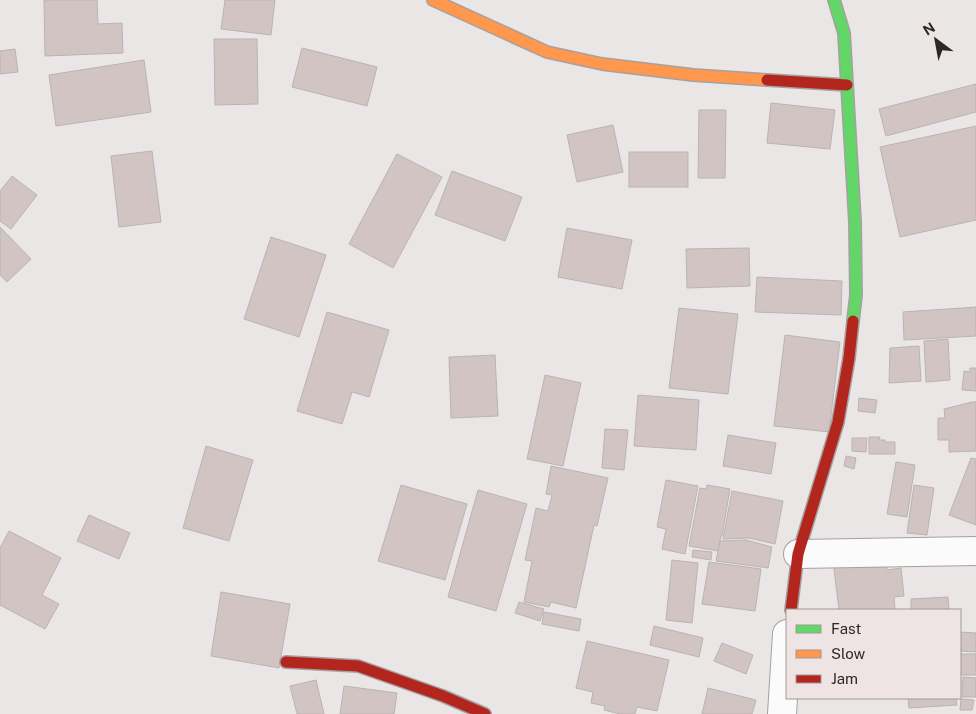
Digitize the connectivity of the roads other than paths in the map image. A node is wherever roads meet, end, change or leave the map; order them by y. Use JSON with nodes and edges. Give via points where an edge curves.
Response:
{"nodes":[{"id":1,"x":432,"y":0,"type":"edge"},
{"id":2,"x":834,"y":0,"type":"edge"},
{"id":3,"x":847,"y":86,"type":"junction"},
{"id":4,"x":976,"y":551,"type":"edge"},
{"id":5,"x":798,"y":554,"type":"junction"},
{"id":6,"x":791,"y":609,"type":"edge"},
{"id":7,"x":786,"y":650,"type":"edge"},
{"id":8,"x":286,"y":662,"type":"dead end"},
{"id":9,"x":486,"y":714,"type":"edge"},
{"id":10,"x":782,"y":714,"type":"edge"}],
"edges":[{"from":1,"to":3,"type":"street","via":[[547,52],[602,64],[693,75]]},
{"from":2,"to":3,"type":"street","via":[[844,33]]},
{"from":3,"to":5,"type":"street","via":[[856,295],[838,422]]},
{"from":4,"to":5,"type":"street"},
{"from":5,"to":6,"type":"street"},
{"from":7,"to":10,"type":"street"},
{"from":8,"to":9,"type":"street","via":[[358,666]]}]}
